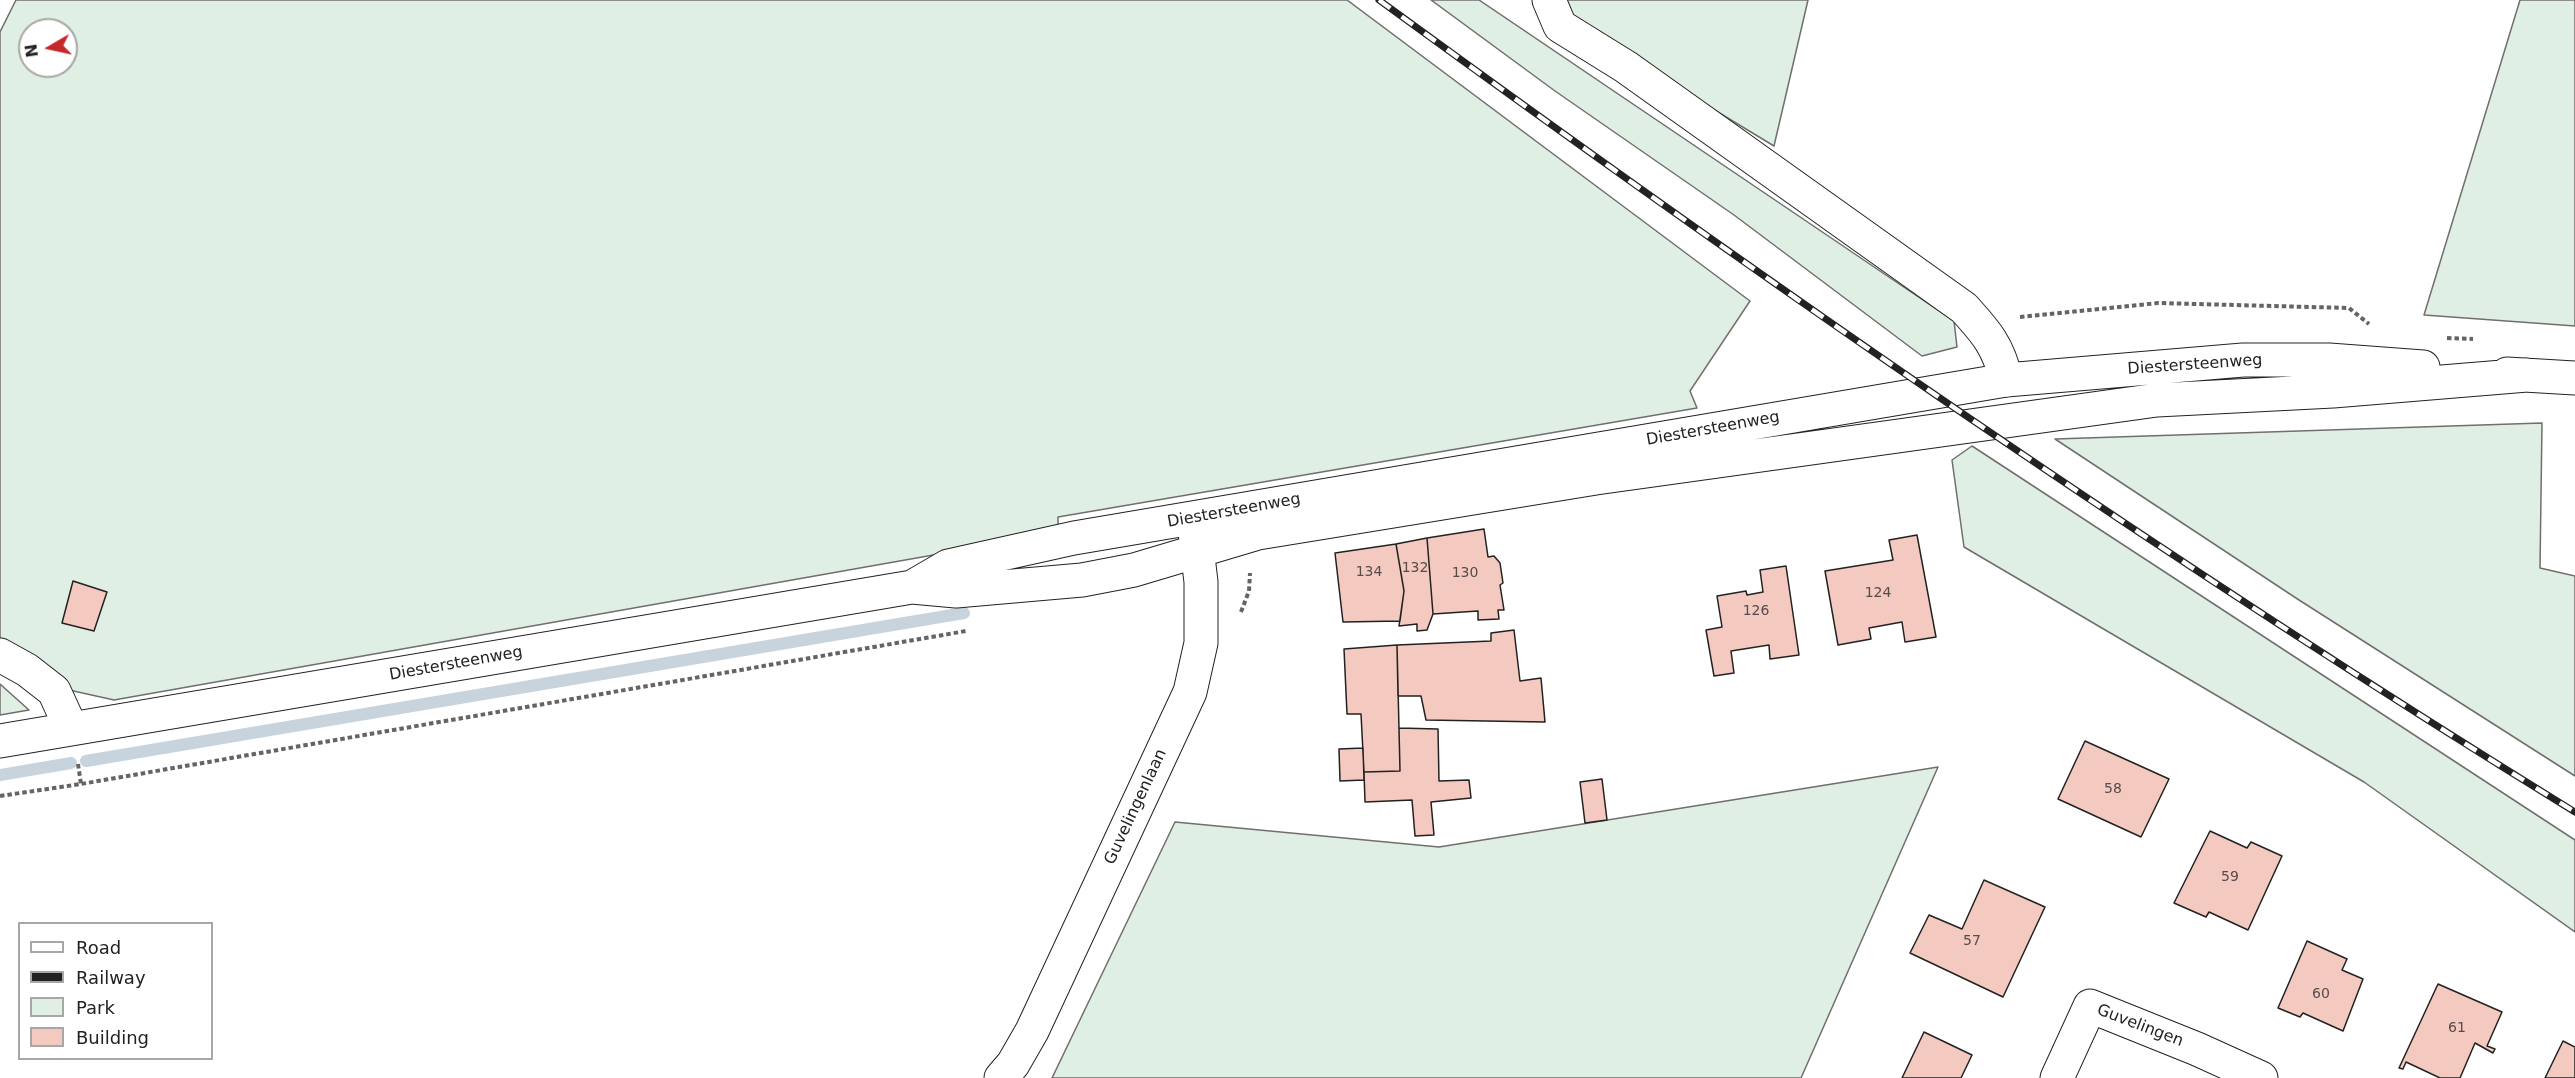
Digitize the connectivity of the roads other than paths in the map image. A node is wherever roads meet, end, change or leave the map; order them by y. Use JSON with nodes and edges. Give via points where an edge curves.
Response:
{"nodes":[{"id":1,"x":1549,"y":0,"type":"edge"},
{"id":2,"x":2004,"y":370,"type":"junction"},
{"id":3,"x":2528,"y":375,"type":"junction"},
{"id":4,"x":2575,"y":378,"type":"edge"},
{"id":5,"x":1193,"y":518,"type":"junction"},
{"id":6,"x":1197,"y":553,"type":"junction"},
{"id":7,"x":912,"y":587,"type":"junction"},
{"id":8,"x":0,"y":655,"type":"edge"},
{"id":9,"x":71,"y":728,"type":"junction"},
{"id":10,"x":0,"y":741,"type":"edge"},
{"id":11,"x":1001,"y":1078,"type":"edge"},
{"id":12,"x":2057,"y":1078,"type":"edge"},
{"id":13,"x":2261,"y":1078,"type":"edge"}],
"edges":[{"from":1,"to":2,"type":"main road","via":[[1560,26],[1635,73],[1954,302],[1986,331]]},
{"from":2,"to":3,"type":"main road","name":"Diestersteenweg","via":[[2328,360]]},
{"from":2,"to":5,"type":"main road","name":"Diestersteenweg"},
{"from":3,"to":4,"type":"main road","name":"Diestersteenweg"},
{"from":3,"to":6,"type":"main road","name":"Diestersteenweg","via":[[2133,404],[1596,478],[1258,533]]},
{"from":5,"to":6,"type":"main road","name":"Guvelingenlaan"},
{"from":5,"to":7,"type":"main road","name":"Diestersteenweg","via":[[1074,538],[948,566]]},
{"from":6,"to":7,"type":"main road","name":"Diestersteenweg","via":[[1082,580],[957,591]]},
{"from":6,"to":11,"type":"main road","name":"Guvelingenlaan","via":[[1201,643],[1190,692],[1032,1031]]},
{"from":7,"to":9,"type":"main road","name":"Diestersteenweg"},
{"from":8,"to":9,"type":"main road","via":[[54,691]]},
{"from":9,"to":10,"type":"main road","name":"Diestersteenweg"},
{"from":12,"to":13,"type":"main road","name":"Guvelingen","via":[[2090,1006],[2198,1048]]}]}
